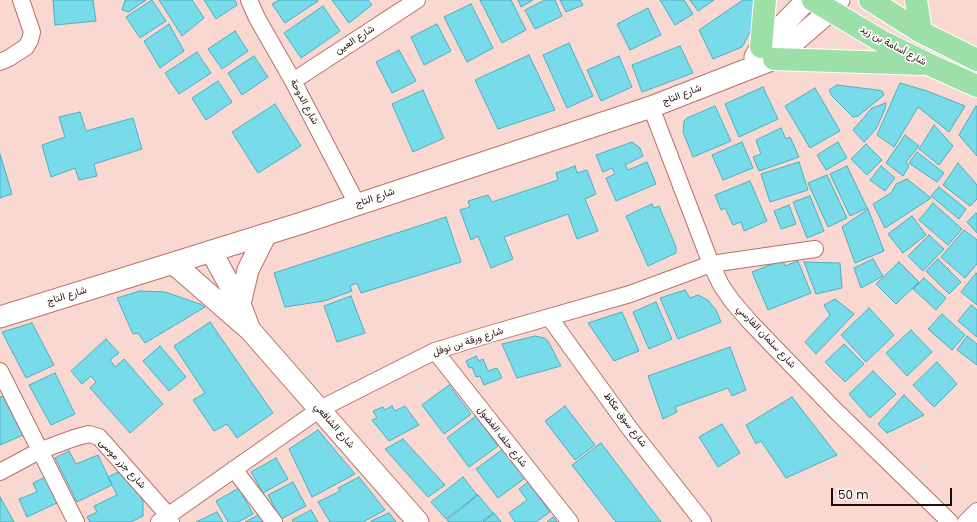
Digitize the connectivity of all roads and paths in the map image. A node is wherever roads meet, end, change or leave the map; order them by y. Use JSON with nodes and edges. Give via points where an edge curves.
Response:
{"nodes":[{"id":1,"x":21,"y":0,"type":"edge"},
{"id":2,"x":249,"y":0,"type":"edge"},
{"id":3,"x":417,"y":0,"type":"edge"},
{"id":4,"x":765,"y":0,"type":"edge"},
{"id":5,"x":807,"y":0,"type":"edge"},
{"id":6,"x":870,"y":0,"type":"edge"},
{"id":7,"x":916,"y":0,"type":"edge"},
{"id":8,"x":827,"y":4,"type":"edge"},
{"id":9,"x":921,"y":32,"type":"junction"},
{"id":10,"x":767,"y":53,"type":"junction"},
{"id":11,"x":977,"y":60,"type":"edge"},
{"id":12,"x":0,"y":62,"type":"edge"},
{"id":13,"x":928,"y":64,"type":"junction"},
{"id":14,"x":293,"y":80,"type":"junction"},
{"id":15,"x":977,"y":86,"type":"edge"},
{"id":16,"x":651,"y":107,"type":"junction"},
{"id":17,"x":357,"y":204,"type":"junction"},
{"id":18,"x":266,"y":234,"type":"junction"},
{"id":19,"x":815,"y":249,"type":"dead end"},
{"id":20,"x":211,"y":251,"type":"junction"},
{"id":21,"x":173,"y":263,"type":"junction"},
{"id":22,"x":711,"y":264,"type":"junction"},
{"id":23,"x":240,"y":304,"type":"junction"},
{"id":24,"x":548,"y":316,"type":"junction"},
{"id":25,"x":0,"y":317,"type":"edge"},
{"id":26,"x":250,"y":330,"type":"junction"},
{"id":27,"x":435,"y":352,"type":"junction"},
{"id":28,"x":0,"y":371,"type":"edge"},
{"id":29,"x":320,"y":409,"type":"junction"},
{"id":30,"x":39,"y":451,"type":"junction"},
{"id":31,"x":234,"y":469,"type":"junction"},
{"id":32,"x":0,"y":472,"type":"edge"},
{"id":33,"x":977,"y":511,"type":"edge"},
{"id":34,"x":166,"y":520,"type":"edge"},
{"id":35,"x":76,"y":522,"type":"edge"},
{"id":36,"x":274,"y":522,"type":"edge"},
{"id":37,"x":418,"y":522,"type":"edge"},
{"id":38,"x":570,"y":522,"type":"edge"},
{"id":39,"x":703,"y":522,"type":"edge"},
{"id":40,"x":950,"y":522,"type":"edge"},
{"id":41,"x":966,"y":522,"type":"edge"}],
"edges":[{"from":1,"to":12,"type":"street","via":[[32,32],[30,40],[26,47]]},
{"from":2,"to":14,"type":"street","name":"شارع الدوحة"},
{"from":3,"to":14,"type":"street","name":"شارع العين"},
{"from":4,"to":10,"type":"highway"},
{"from":5,"to":10,"type":"street","name":"شارع التاج"},
{"from":6,"to":9,"type":"highway"},
{"from":7,"to":9,"type":"highway"},
{"from":8,"to":10,"type":"street","name":"شارع التاج"},
{"from":8,"to":13,"type":"highway","name":"شارع أسامة بن زيد"},
{"from":9,"to":11,"type":"highway"},
{"from":10,"to":13,"type":"highway"},
{"from":10,"to":16,"type":"street","name":"شارع التاج","via":[[748,70]]},
{"from":13,"to":15,"type":"highway","name":"شارع أسامة بن زيد"},
{"from":14,"to":17,"type":"street","name":"شارع الدوحة"},
{"from":16,"to":17,"type":"street","name":"شارع التاج"},
{"from":16,"to":22,"type":"street","name":"شارع سلمان الفارسي"},
{"from":17,"to":18,"type":"street","name":"شارع التاج"},
{"from":18,"to":20,"type":"street","name":"شارع التاج"},
{"from":18,"to":23,"type":"street","via":[[248,270]]},
{"from":19,"to":22,"type":"street","name":"شارع ورقة بن نوفل"},
{"from":20,"to":21,"type":"street","name":"شارع التاج"},
{"from":20,"to":23,"type":"street","name":"شارع الشافعي"},
{"from":21,"to":25,"type":"street","name":"شارع التاج"},
{"from":21,"to":26,"type":"street","name":"شارع الشافعي"},
{"from":22,"to":24,"type":"street","name":"شارع ورقة بن نوفل","via":[[630,294]]},
{"from":22,"to":40,"type":"street","name":"شارع سلمان الفارسي","via":[[721,285],[750,322],[835,410]]},
{"from":23,"to":26,"type":"street","name":"شارع الشافعي"},
{"from":24,"to":27,"type":"street","name":"شارع ورقة بن نوفل"},
{"from":24,"to":39,"type":"street","name":"شارع سوق عكاظ","via":[[630,429]]},
{"from":26,"to":29,"type":"street","name":"شارع الشافعي"},
{"from":27,"to":29,"type":"street","name":"شارع ورقة بن نوفل","via":[[376,379]]},
{"from":27,"to":38,"type":"street","name":"شارع حلف الفضول"},
{"from":28,"to":30,"type":"street"},
{"from":29,"to":31,"type":"street","name":"شارع ورقة بن نوفل"},
{"from":29,"to":37,"type":"street","name":"شارع الشافعي"},
{"from":30,"to":32,"type":"street","name":"شارع جزر موسى"},
{"from":30,"to":34,"type":"street","name":"شارع جزر موسى","via":[[89,434],[99,437]]},
{"from":30,"to":35,"type":"street"},
{"from":31,"to":34,"type":"street","name":"شارع ورقة بن نوفل"},
{"from":31,"to":36,"type":"street"},
{"from":33,"to":41,"type":"street"}]}
